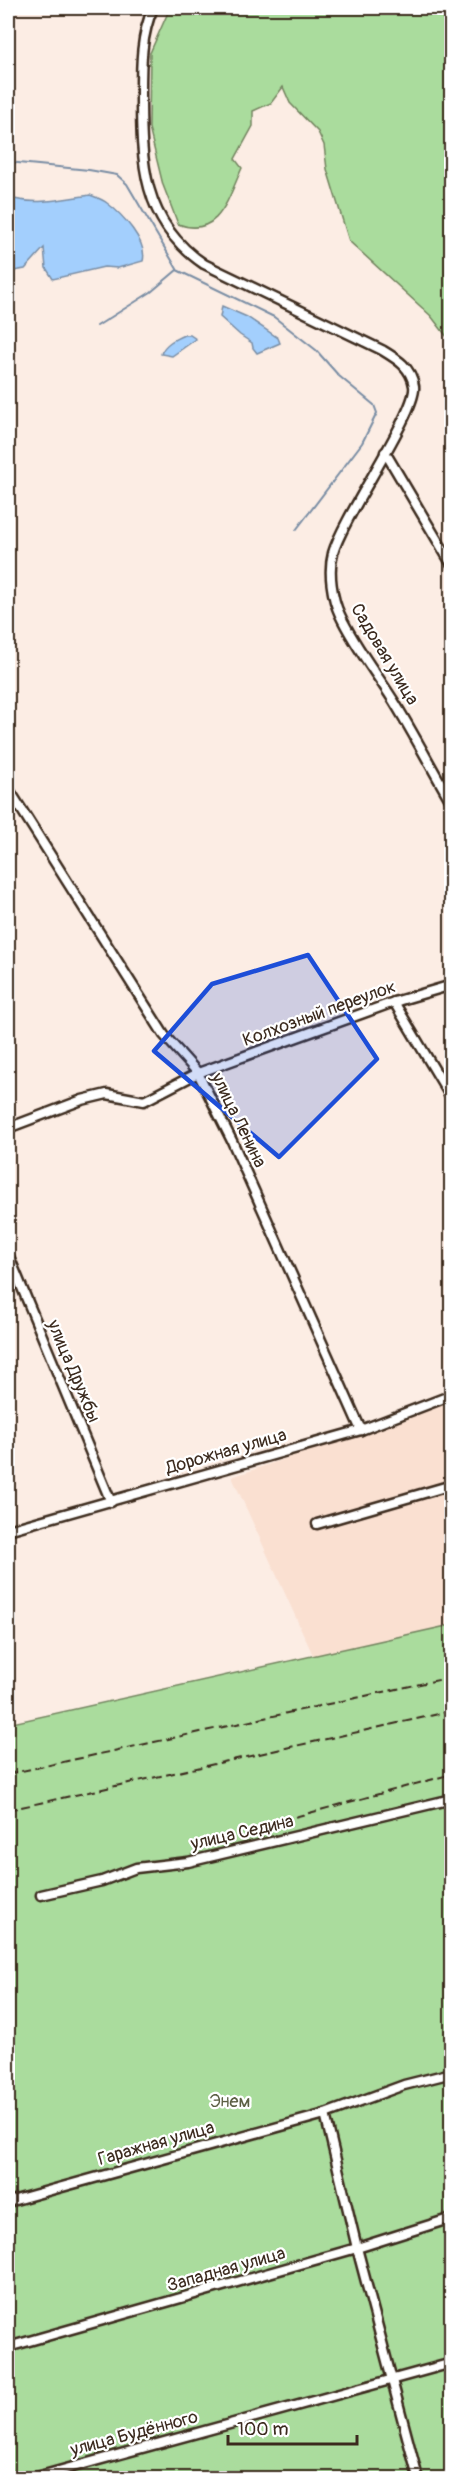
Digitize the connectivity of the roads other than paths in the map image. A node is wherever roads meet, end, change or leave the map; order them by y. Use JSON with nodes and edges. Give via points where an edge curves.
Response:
{"nodes":[{"id":1,"x":153,"y":8,"type":"edge"},
{"id":2,"x":386,"y":452,"type":"junction"},
{"id":3,"x":452,"y":565,"type":"edge"},
{"id":4,"x":8,"y":788,"type":"edge"},
{"id":5,"x":452,"y":803,"type":"edge"},
{"id":6,"x":452,"y":985,"type":"edge"},
{"id":7,"x":394,"y":1002,"type":"junction"},
{"id":8,"x":198,"y":1073,"type":"junction"},
{"id":9,"x":452,"y":1099,"type":"edge"},
{"id":10,"x":8,"y":1128,"type":"edge"},
{"id":11,"x":8,"y":1254,"type":"edge"},
{"id":12,"x":452,"y":1395,"type":"edge"},
{"id":13,"x":361,"y":1430,"type":"junction"},
{"id":14,"x":452,"y":1485,"type":"edge"},
{"id":15,"x":111,"y":1502,"type":"junction"},
{"id":16,"x":317,"y":1524,"type":"dead end"},
{"id":17,"x":8,"y":1530,"type":"edge"},
{"id":18,"x":452,"y":1799,"type":"edge"},
{"id":19,"x":41,"y":1895,"type":"dead end"},
{"id":20,"x":452,"y":2073,"type":"edge"},
{"id":21,"x":325,"y":2114,"type":"junction"},
{"id":22,"x":8,"y":2202,"type":"edge"},
{"id":23,"x":452,"y":2218,"type":"edge"},
{"id":24,"x":357,"y":2248,"type":"junction"},
{"id":25,"x":8,"y":2347,"type":"edge"},
{"id":26,"x":452,"y":2363,"type":"edge"},
{"id":27,"x":392,"y":2380,"type":"junction"},
{"id":28,"x":33,"y":2478,"type":"edge"},
{"id":29,"x":418,"y":2478,"type":"edge"}],
"edges":[{"from":1,"to":2,"type":"street","name":"Садовая улица","via":[[141,55],[141,118],[145,176],[156,208],[185,251],[204,264],[401,362],[411,374],[415,389]]},
{"from":2,"to":3,"type":"street"},
{"from":2,"to":5,"type":"street","name":"Садовая улица","via":[[352,509],[332,554],[331,583],[339,614]]},
{"from":4,"to":8,"type":"street","name":"улица Ленина","via":[[164,1035]]},
{"from":6,"to":7,"type":"street","name":"Колхозный переулок"},
{"from":7,"to":8,"type":"street","name":"Колхозный переулок"},
{"from":7,"to":9,"type":"street"},
{"from":8,"to":10,"type":"street","name":"Колхозный переулок","via":[[144,1101],[107,1094]]},
{"from":8,"to":13,"type":"street","name":"улица Ленина"},
{"from":11,"to":15,"type":"street","name":"улица Дружбы"},
{"from":12,"to":13,"type":"street","name":"Дорожная улица"},
{"from":13,"to":15,"type":"street","name":"Дорожная улица"},
{"from":14,"to":16,"type":"street"},
{"from":15,"to":17,"type":"street","name":"Дорожная улица"},
{"from":18,"to":19,"type":"street","name":"улица Седина","via":[[188,1862],[136,1868],[102,1881]]},
{"from":20,"to":21,"type":"street","name":"Гаражная улица","via":[[404,2085]]},
{"from":21,"to":22,"type":"street","name":"Гаражная улица"},
{"from":21,"to":24,"type":"street"},
{"from":23,"to":24,"type":"street","name":"Западная улица"},
{"from":24,"to":25,"type":"street","name":"Западная улица"},
{"from":24,"to":27,"type":"street"},
{"from":26,"to":27,"type":"street","name":"улица Будённого"},
{"from":27,"to":28,"type":"street","name":"улица Будённого"},
{"from":27,"to":29,"type":"street"}]}
